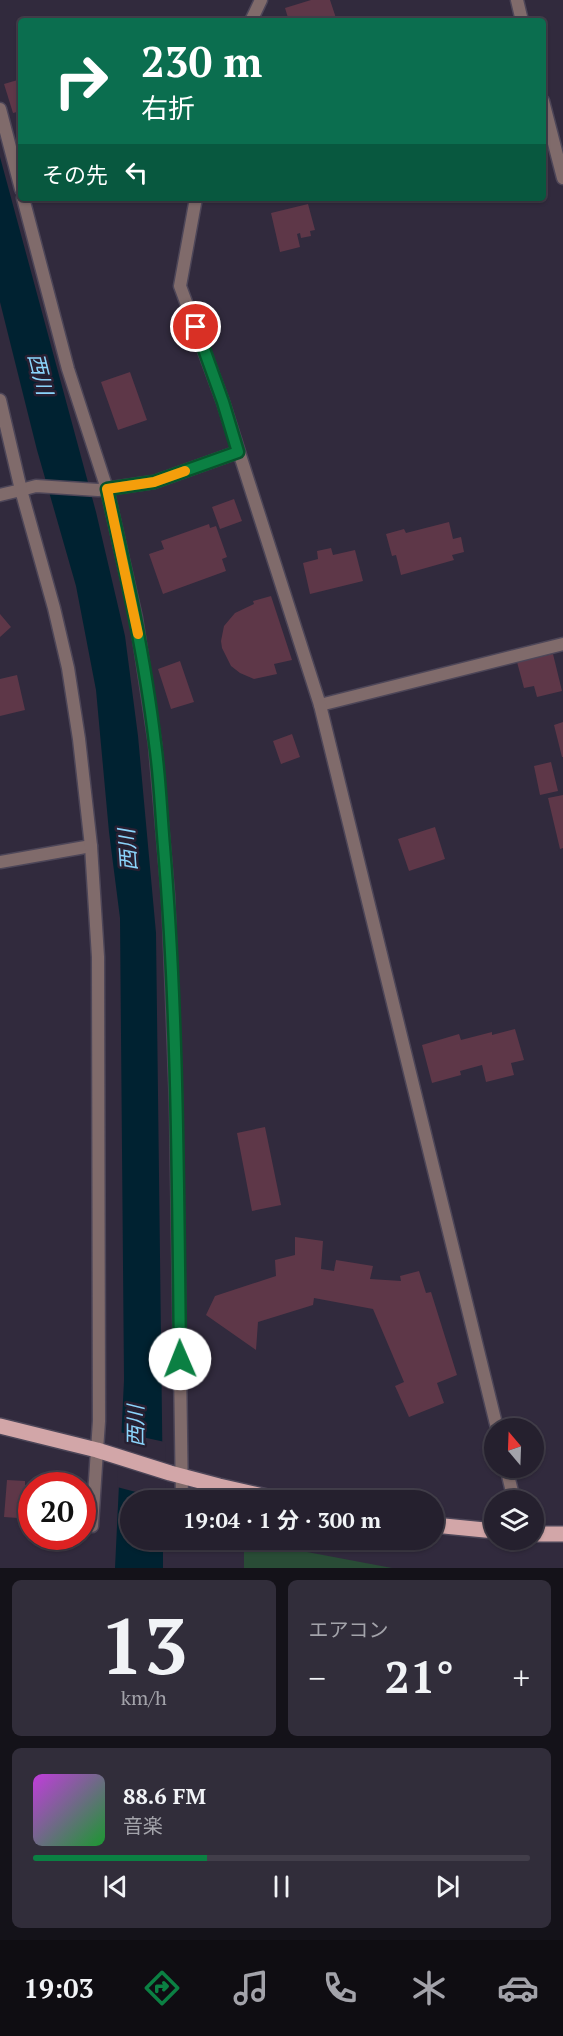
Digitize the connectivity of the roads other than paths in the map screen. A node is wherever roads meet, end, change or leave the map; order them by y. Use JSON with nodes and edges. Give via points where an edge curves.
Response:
{"nodes":[{"id":1,"x":261,"y":0,"type":"edge"},
{"id":2,"x":517,"y":0,"type":"edge"},
{"id":3,"x":252,"y":18,"type":"edge"},
{"id":4,"x":521,"y":18,"type":"edge"},
{"id":5,"x":0,"y":109,"type":"edge"},
{"id":6,"x":546,"y":113,"type":"edge"},
{"id":7,"x":18,"y":178,"type":"edge"},
{"id":8,"x":563,"y":178,"type":"edge"},
{"id":9,"x":24,"y":201,"type":"edge"},
{"id":10,"x":195,"y":201,"type":"edge"},
{"id":11,"x":0,"y":400,"type":"edge"},
{"id":12,"x":238,"y":452,"type":"junction"},
{"id":13,"x":21,"y":490,"type":"junction"},
{"id":14,"x":102,"y":490,"type":"junction"},
{"id":15,"x":0,"y":495,"type":"edge"},
{"id":16,"x":563,"y":644,"type":"edge"},
{"id":17,"x":320,"y":705,"type":"junction"},
{"id":18,"x":91,"y":846,"type":"junction"},
{"id":19,"x":0,"y":862,"type":"edge"},
{"id":20,"x":495,"y":1418,"type":"edge"},
{"id":21,"x":0,"y":1426,"type":"edge"},
{"id":22,"x":104,"y":1452,"type":"junction"},
{"id":23,"x":176,"y":1474,"type":"junction"},
{"id":24,"x":180,"y":1490,"type":"edge"},
{"id":25,"x":240,"y":1490,"type":"edge"},
{"id":26,"x":96,"y":1501,"type":"edge"},
{"id":27,"x":444,"y":1526,"type":"edge"},
{"id":28,"x":484,"y":1530,"type":"edge"},
{"id":29,"x":544,"y":1534,"type":"edge"},
{"id":30,"x":563,"y":1534,"type":"edge"}],
"edges":[{"from":1,"to":3,"type":"street"},
{"from":2,"to":4,"type":"street"},
{"from":5,"to":7,"type":"street"},
{"from":6,"to":8,"type":"street"},
{"from":9,"to":14,"type":"street"},
{"from":10,"to":12,"type":"street","via":[[180,286]]},
{"from":11,"to":13,"type":"street"},
{"from":12,"to":14,"type":"street","via":[[154,482]]},
{"from":12,"to":17,"type":"street"},
{"from":13,"to":14,"type":"street","via":[[36,486]]},
{"from":13,"to":15,"type":"street"},
{"from":13,"to":18,"type":"street","via":[[68,668]]},
{"from":14,"to":23,"type":"street","via":[[136,618],[155,744],[168,895],[176,1103]]},
{"from":16,"to":17,"type":"street"},
{"from":17,"to":20,"type":"street"},
{"from":18,"to":19,"type":"street"},
{"from":18,"to":22,"type":"street","via":[[99,979],[99,1421]]},
{"from":21,"to":22,"type":"main road"},
{"from":22,"to":23,"type":"main road"},
{"from":22,"to":26,"type":"street"},
{"from":23,"to":24,"type":"street"},
{"from":23,"to":25,"type":"main road"},
{"from":27,"to":28,"type":"main road"},
{"from":29,"to":30,"type":"main road"}]}
